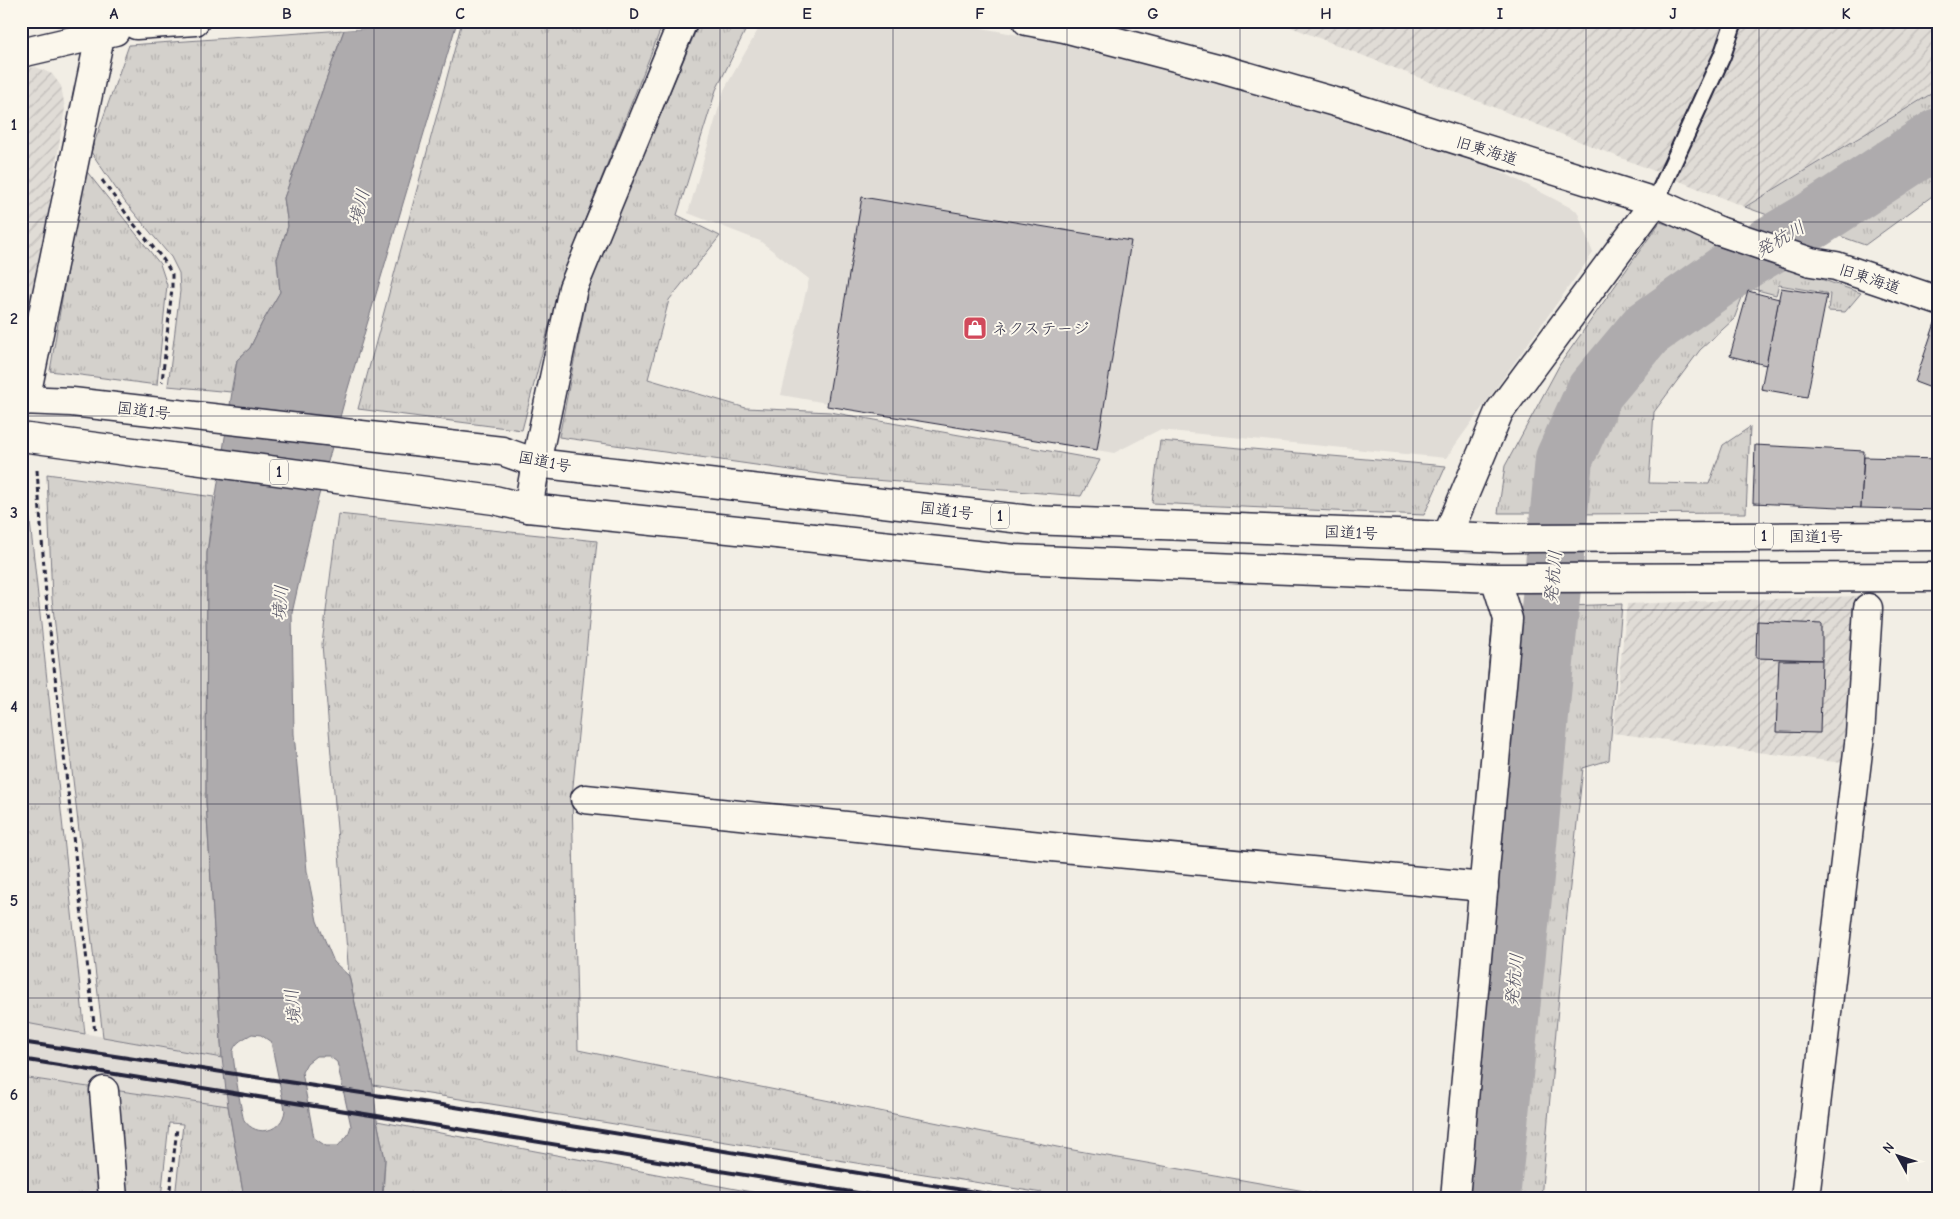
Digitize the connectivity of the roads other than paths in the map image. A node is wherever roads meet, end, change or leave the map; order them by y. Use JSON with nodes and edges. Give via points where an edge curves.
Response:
{"nodes":[{"id":1,"x":195,"y":21,"type":"edge"},
{"id":2,"x":682,"y":21,"type":"edge"},
{"id":3,"x":1026,"y":21,"type":"edge"},
{"id":4,"x":1734,"y":21,"type":"edge"},
{"id":5,"x":103,"y":29,"type":"edge"},
{"id":6,"x":21,"y":53,"type":"edge"},
{"id":7,"x":1655,"y":202,"type":"junction"},
{"id":8,"x":1939,"y":301,"type":"edge"},
{"id":9,"x":23,"y":400,"type":"edge"},
{"id":10,"x":28,"y":438,"type":"edge"},
{"id":11,"x":536,"y":463,"type":"junction"},
{"id":12,"x":528,"y":508,"type":"junction"},
{"id":13,"x":1448,"y":536,"type":"junction"},
{"id":14,"x":1939,"y":536,"type":"edge"},
{"id":15,"x":1939,"y":577,"type":"edge"},
{"id":16,"x":1495,"y":578,"type":"junction"},
{"id":17,"x":1868,"y":608,"type":"dead end"},
{"id":18,"x":584,"y":799,"type":"dead end"},
{"id":19,"x":1484,"y":887,"type":"junction"},
{"id":20,"x":104,"y":1091,"type":"dead end"},
{"id":21,"x":113,"y":1198,"type":"edge"},
{"id":22,"x":1455,"y":1198,"type":"edge"},
{"id":23,"x":1805,"y":1198,"type":"edge"}],
"edges":[{"from":1,"to":5,"type":"main road"},
{"from":2,"to":11,"type":"main road","via":[[573,288]]},
{"from":3,"to":7,"type":"main road","name":"旧東海道","via":[[1221,69]]},
{"from":4,"to":7,"type":"lane","via":[[1722,56]]},
{"from":5,"to":6,"type":"main road"},
{"from":5,"to":9,"type":"main road"},
{"from":7,"to":8,"type":"main road","name":"旧東海道","via":[[1719,231]]},
{"from":7,"to":13,"type":"main road","via":[[1499,412]]},
{"from":9,"to":11,"type":"main road","name":"国道1号","number":"1","via":[[72,402],[502,451]]},
{"from":10,"to":12,"type":"main road","number":"1","via":[[494,500]]},
{"from":11,"to":12,"type":"main road"},
{"from":11,"to":13,"type":"main road","name":"国道1号","number":"1","via":[[1030,520]]},
{"from":12,"to":16,"type":"main road","number":"1","via":[[1014,560]]},
{"from":13,"to":14,"type":"main road","name":"国道1号","number":"1"},
{"from":15,"to":16,"type":"main road","number":"1"},
{"from":16,"to":19,"type":"main road","via":[[1508,619]]},
{"from":17,"to":23,"type":"main road","via":[[1860,735]]},
{"from":18,"to":19,"type":"main road"},
{"from":19,"to":22,"type":"main road"},
{"from":20,"to":21,"type":"main road"}]}
